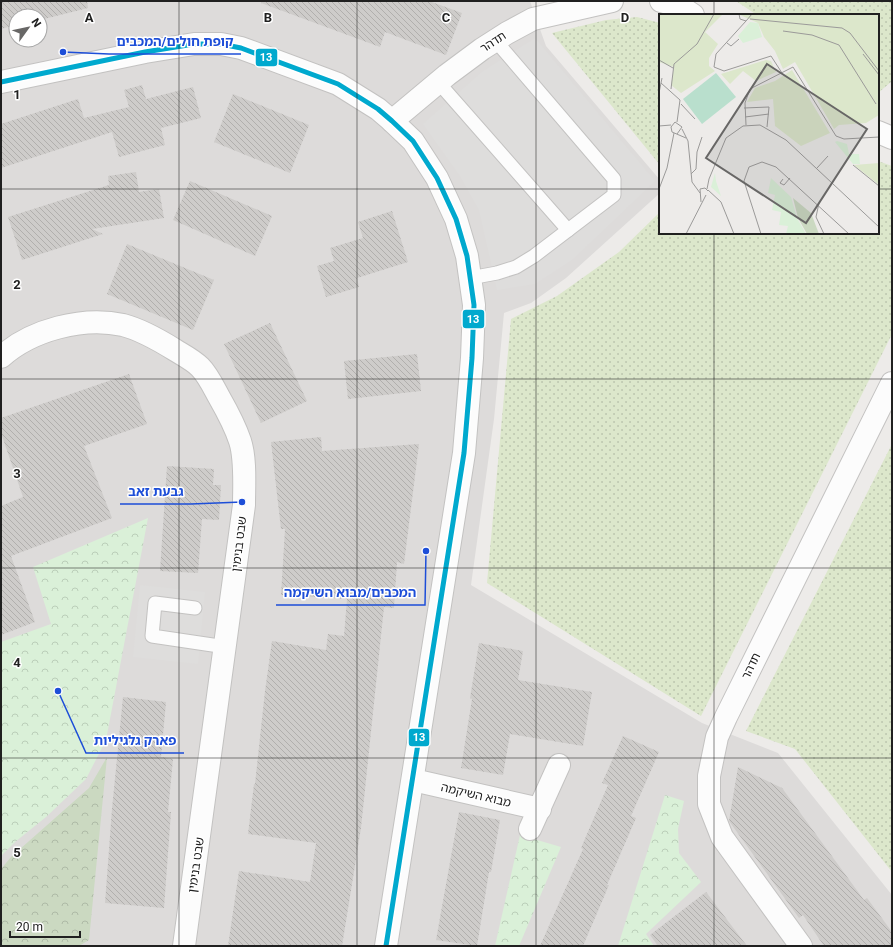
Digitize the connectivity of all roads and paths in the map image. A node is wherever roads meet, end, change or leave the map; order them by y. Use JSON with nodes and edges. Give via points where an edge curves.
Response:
{"nodes":[{"id":1,"x":612,"y":1,"type":"edge"},
{"id":2,"x":661,"y":1,"type":"edge"},
{"id":3,"x":692,"y":14,"type":"edge"},
{"id":4,"x":495,"y":40,"type":"junction"},
{"id":5,"x":1,"y":82,"type":"edge"},
{"id":6,"x":438,"y":82,"type":"junction"},
{"id":7,"x":392,"y":121,"type":"junction"},
{"id":8,"x":879,"y":132,"type":"edge"},
{"id":9,"x":892,"y":138,"type":"edge"},
{"id":10,"x":568,"y":230,"type":"junction"},
{"id":11,"x":470,"y":278,"type":"junction"},
{"id":12,"x":1,"y":357,"type":"edge"},
{"id":13,"x":892,"y":383,"type":"edge"},
{"id":14,"x":195,"y":608,"type":"dead end"},
{"id":15,"x":226,"y":647,"type":"junction"},
{"id":16,"x":559,"y":765,"type":"dead end"},
{"id":17,"x":413,"y":780,"type":"junction"},
{"id":18,"x":540,"y":809,"type":"junction"},
{"id":19,"x":530,"y":829,"type":"dead end"},
{"id":20,"x":184,"y":946,"type":"edge"},
{"id":21,"x":386,"y":946,"type":"edge"},
{"id":22,"x":801,"y":946,"type":"edge"}],
"edges":[{"from":1,"to":4,"type":"street","name":"תדהר","via":[[533,19]]},
{"from":2,"to":3,"type":"street","via":[[681,7]]},
{"from":4,"to":6,"type":"street","name":"תדהר"},
{"from":4,"to":10,"type":"lane","via":[[614,179],[614,195]]},
{"from":5,"to":7,"type":"street","via":[[145,52],[194,44],[221,44],[261,54],[338,84]]},
{"from":6,"to":7,"type":"street","name":"תדהר"},
{"from":6,"to":10,"type":"lane"},
{"from":7,"to":11,"type":"street","via":[[413,141],[437,178],[456,219],[467,256]]},
{"from":8,"to":9,"type":"street"},
{"from":10,"to":11,"type":"lane","via":[[516,267]]},
{"from":11,"to":17,"type":"street","via":[[474,305],[464,453]]},
{"from":12,"to":15,"type":"street","name":"שבט בנימין","via":[[50,330],[71,324],[99,323],[122,325],[162,341],[200,368],[214,387],[240,442],[244,474],[244,504]]},
{"from":13,"to":22,"type":"street","name":"תדהר","via":[[726,717],[718,737],[709,776],[709,804],[722,838]]},
{"from":14,"to":15,"type":"lane","via":[[155,603],[152,636]]},
{"from":15,"to":20,"type":"street","name":"שבט בנימין"},
{"from":16,"to":18,"type":"street"},
{"from":17,"to":18,"type":"street","name":"מבוא השיקמה"},
{"from":17,"to":21,"type":"street"},
{"from":18,"to":19,"type":"street"}]}
